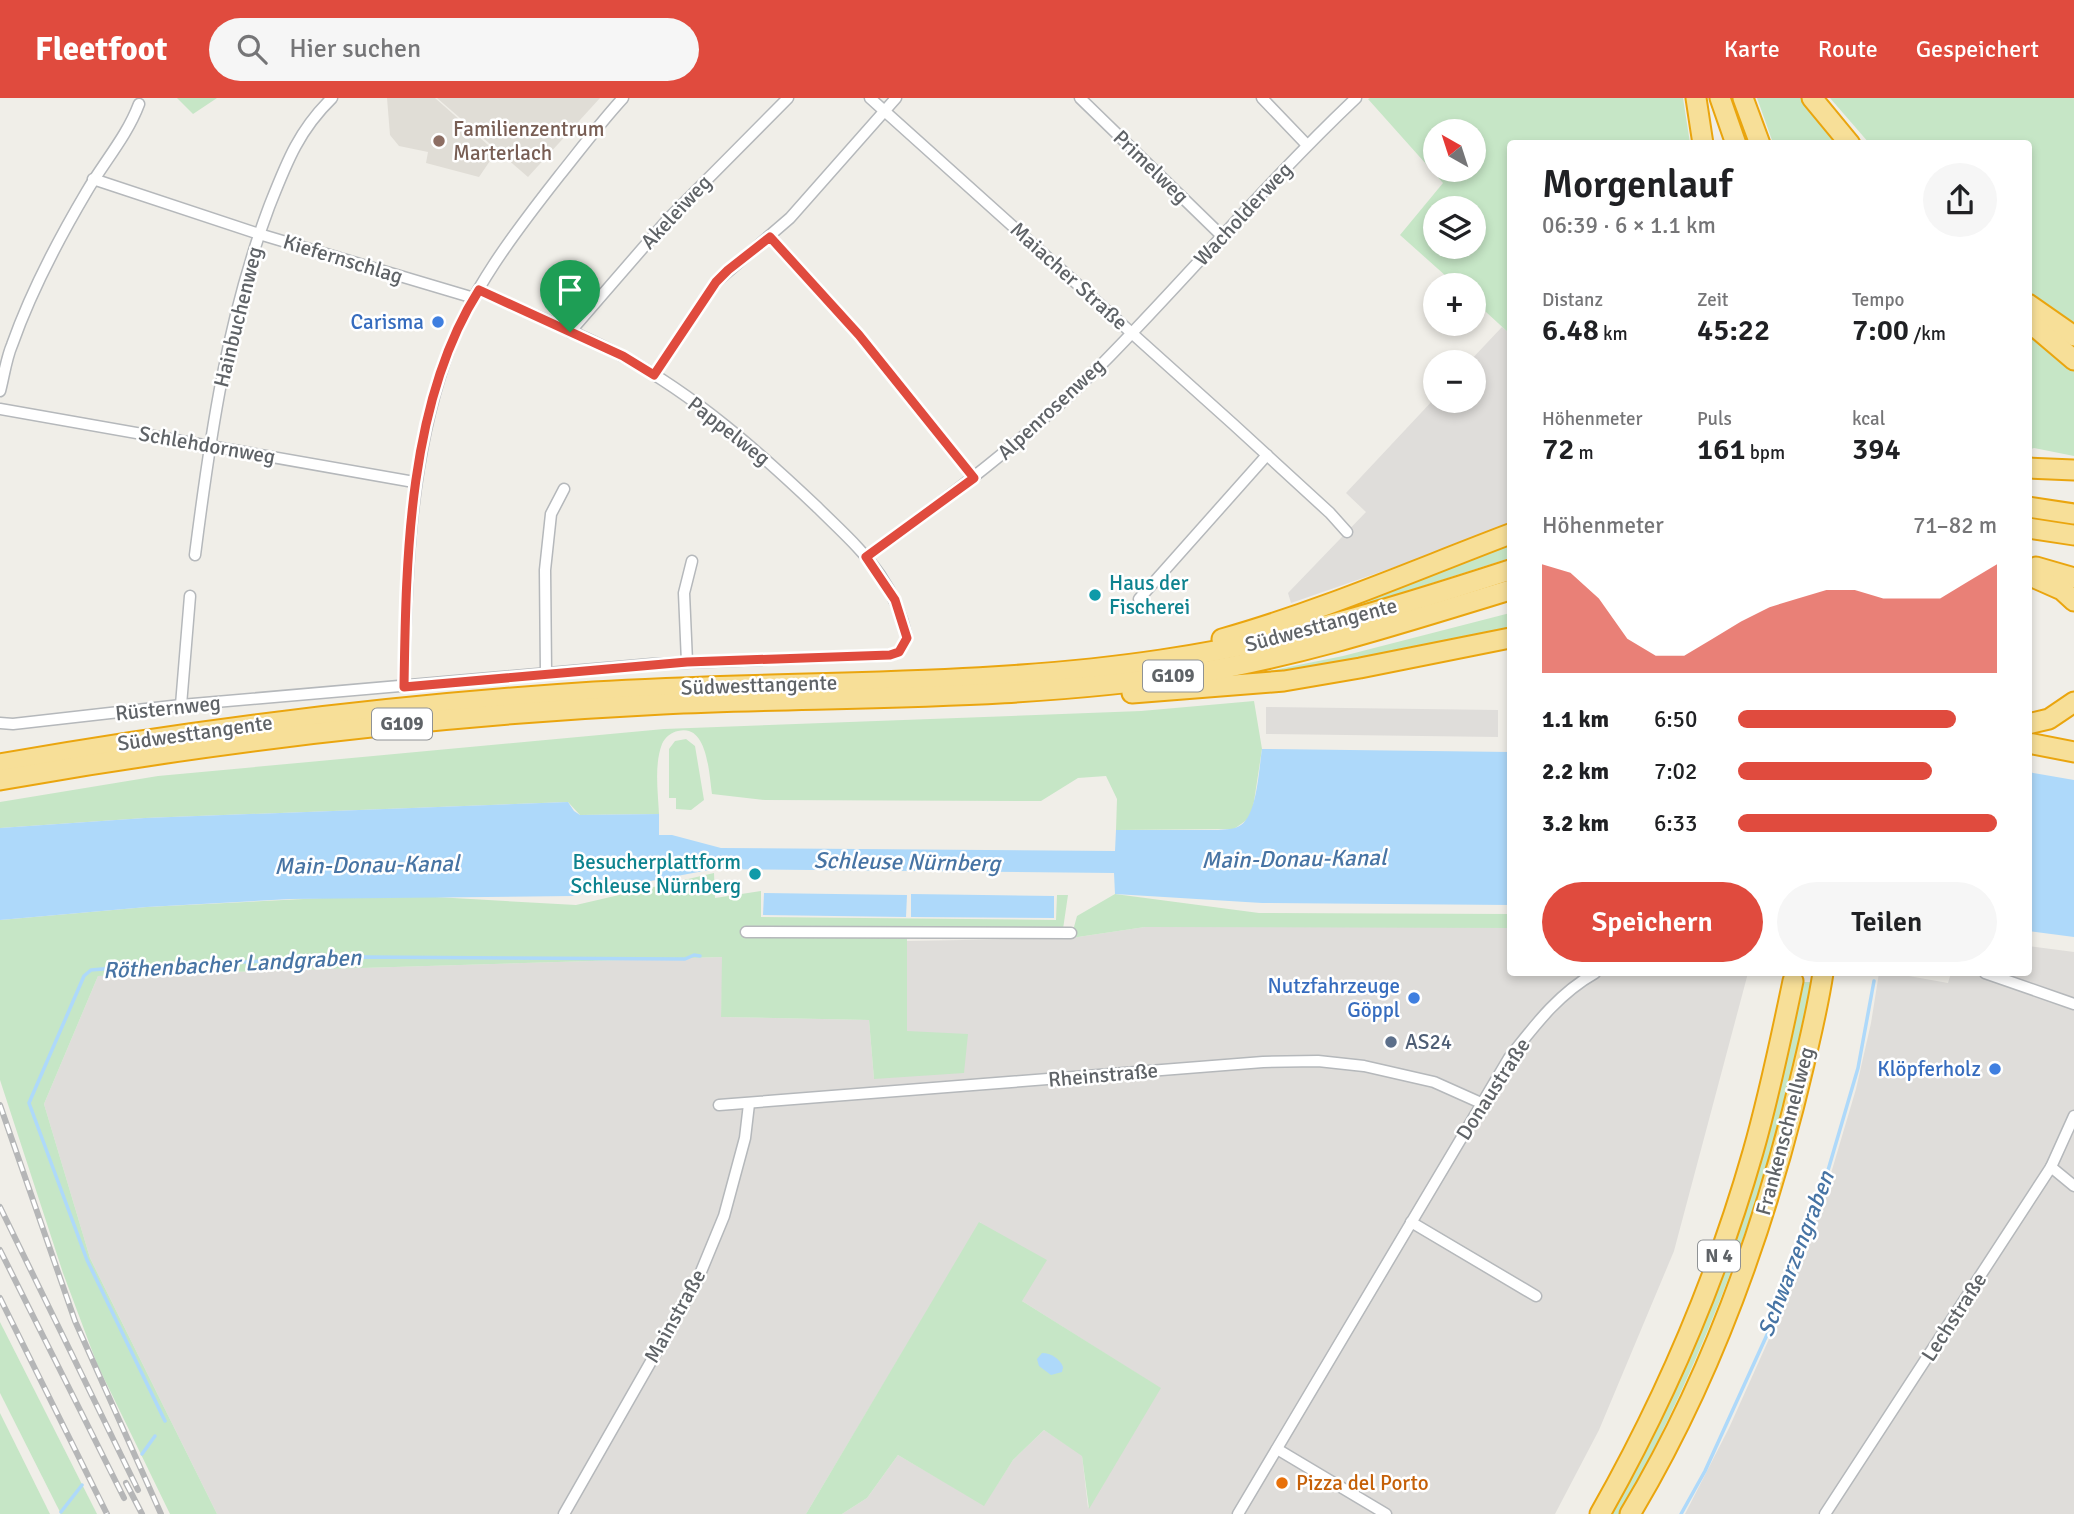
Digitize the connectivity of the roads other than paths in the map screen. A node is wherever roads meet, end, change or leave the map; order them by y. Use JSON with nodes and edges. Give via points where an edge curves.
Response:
{"nodes":[{"id":1,"x":332,"y":98,"type":"edge"},
{"id":2,"x":623,"y":98,"type":"edge"},
{"id":3,"x":788,"y":98,"type":"edge"},
{"id":4,"x":870,"y":98,"type":"edge"},
{"id":5,"x":896,"y":98,"type":"edge"},
{"id":6,"x":1080,"y":98,"type":"edge"},
{"id":7,"x":1262,"y":98,"type":"edge"},
{"id":8,"x":1356,"y":98,"type":"edge"},
{"id":9,"x":1696,"y":98,"type":"edge"},
{"id":10,"x":1720,"y":98,"type":"edge"},
{"id":11,"x":1743,"y":98,"type":"edge"},
{"id":12,"x":1811,"y":98,"type":"edge"},
{"id":13,"x":139,"y":104,"type":"dead end"},
{"id":14,"x":885,"y":111,"type":"junction"},
{"id":15,"x":1702,"y":140,"type":"edge"},
{"id":16,"x":1735,"y":140,"type":"edge"},
{"id":17,"x":1759,"y":140,"type":"edge"},
{"id":18,"x":1847,"y":140,"type":"edge"},
{"id":19,"x":1307,"y":145,"type":"junction"},
{"id":20,"x":93,"y":179,"type":"junction"},
{"id":21,"x":259,"y":234,"type":"junction"},
{"id":22,"x":1222,"y":236,"type":"junction"},
{"id":23,"x":770,"y":237,"type":"junction"},
{"id":24,"x":476,"y":294,"type":"junction"},
{"id":25,"x":2032,"y":307,"type":"edge"},
{"id":26,"x":2032,"y":324,"type":"edge"},
{"id":27,"x":570,"y":332,"type":"junction"},
{"id":28,"x":1132,"y":332,"type":"junction"},
{"id":29,"x":2074,"y":336,"type":"edge"},
{"id":30,"x":2074,"y":360,"type":"edge"},
{"id":31,"x":654,"y":375,"type":"junction"},
{"id":32,"x":0,"y":391,"type":"edge"},
{"id":33,"x":0,"y":409,"type":"edge"},
{"id":34,"x":209,"y":446,"type":"junction"},
{"id":35,"x":1267,"y":455,"type":"junction"},
{"id":36,"x":2032,"y":468,"type":"edge"},
{"id":37,"x":2074,"y":470,"type":"edge"},
{"id":38,"x":974,"y":478,"type":"junction"},
{"id":39,"x":414,"y":482,"type":"junction"},
{"id":40,"x":564,"y":488,"type":"dead end"},
{"id":41,"x":2032,"y":508,"type":"edge"},
{"id":42,"x":2074,"y":514,"type":"edge"},
{"id":43,"x":2032,"y":529,"type":"edge"},
{"id":44,"x":1347,"y":532,"type":"dead end"},
{"id":45,"x":1507,"y":535,"type":"edge"},
{"id":46,"x":2074,"y":535,"type":"edge"},
{"id":47,"x":195,"y":555,"type":"dead end"},
{"id":48,"x":866,"y":557,"type":"junction"},
{"id":49,"x":692,"y":561,"type":"dead end"},
{"id":50,"x":2032,"y":567,"type":"edge"},
{"id":51,"x":1507,"y":571,"type":"edge"},
{"id":52,"x":2032,"y":577,"type":"edge"},
{"id":53,"x":2074,"y":578,"type":"edge"},
{"id":54,"x":1507,"y":591,"type":"edge"},
{"id":55,"x":190,"y":596,"type":"dead end"},
{"id":56,"x":1139,"y":599,"type":"dead end"},
{"id":57,"x":2074,"y":601,"type":"edge"},
{"id":58,"x":1507,"y":602,"type":"edge"},
{"id":59,"x":1440,"y":613,"type":"junction"},
{"id":60,"x":1507,"y":639,"type":"edge"},
{"id":61,"x":903,"y":647,"type":"joint"},
{"id":62,"x":687,"y":662,"type":"junction"},
{"id":63,"x":1130,"y":665,"type":"junction"},
{"id":64,"x":545,"y":673,"type":"junction"},
{"id":65,"x":404,"y":687,"type":"junction"},
{"id":66,"x":1017,"y":691,"type":"junction"},
{"id":67,"x":2073,"y":703,"type":"edge"},
{"id":68,"x":181,"y":705,"type":"junction"},
{"id":69,"x":0,"y":723,"type":"edge"},
{"id":70,"x":2032,"y":723,"type":"edge"},
{"id":71,"x":2032,"y":744,"type":"edge"},
{"id":72,"x":2074,"y":746,"type":"edge"},
{"id":73,"x":2074,"y":752,"type":"edge"},
{"id":74,"x":0,"y":764,"type":"edge"},
{"id":75,"x":0,"y":780,"type":"edge"},
{"id":76,"x":746,"y":932,"type":"dead end"},
{"id":77,"x":1071,"y":933,"type":"dead end"},
{"id":78,"x":1590,"y":976,"type":"edge"},
{"id":79,"x":1994,"y":976,"type":"edge"},
{"id":80,"x":1822,"y":978,"type":"edge"},
{"id":81,"x":1793,"y":981,"type":"dead end"},
{"id":82,"x":2074,"y":1004,"type":"edge"},
{"id":83,"x":1481,"y":1103,"type":"junction"},
{"id":84,"x":749,"y":1104,"type":"junction"},
{"id":85,"x":719,"y":1105,"type":"dead end"},
{"id":86,"x":2074,"y":1116,"type":"edge"},
{"id":87,"x":2051,"y":1167,"type":"junction"},
{"id":88,"x":2074,"y":1186,"type":"edge"},
{"id":89,"x":1411,"y":1222,"type":"junction"},
{"id":90,"x":1536,"y":1296,"type":"dead end"},
{"id":91,"x":1277,"y":1449,"type":"junction"},
{"id":92,"x":564,"y":1514,"type":"edge"},
{"id":93,"x":1238,"y":1514,"type":"edge"},
{"id":94,"x":1385,"y":1514,"type":"edge"},
{"id":95,"x":1600,"y":1514,"type":"edge"},
{"id":96,"x":1630,"y":1514,"type":"edge"},
{"id":97,"x":1825,"y":1514,"type":"edge"}],
"edges":[{"from":1,"to":21,"type":"street","name":"Hainbuchenweg","via":[[316,113],[290,153]]},
{"from":2,"to":24,"type":"street","via":[[537,204]]},
{"from":3,"to":27,"type":"street","name":"Akeleiweg","via":[[668,219]]},
{"from":4,"to":14,"type":"street","name":"Maiacher Straße"},
{"from":5,"to":14,"type":"street"},
{"from":6,"to":22,"type":"street","name":"Primelweg"},
{"from":7,"to":19,"type":"street"},
{"from":8,"to":19,"type":"street","name":"Wacholderweg"},
{"from":9,"to":15,"type":"highway"},
{"from":10,"to":16,"type":"highway"},
{"from":11,"to":17,"type":"highway"},
{"from":12,"to":18,"type":"highway"},
{"from":13,"to":20,"type":"street"},
{"from":14,"to":23,"type":"street"},
{"from":14,"to":28,"type":"street","name":"Maiacher Straße"},
{"from":19,"to":22,"type":"street","name":"Wacholderweg"},
{"from":20,"to":21,"type":"street","name":"Kiefernschlag"},
{"from":20,"to":32,"type":"street","via":[[37,285],[11,346]]},
{"from":21,"to":24,"type":"street","name":"Kiefernschlag"},
{"from":21,"to":34,"type":"street","name":"Hainbuchenweg","via":[[231,330]]},
{"from":22,"to":28,"type":"street","name":"Wacholderweg"},
{"from":23,"to":31,"type":"street","via":[[716,282]]},
{"from":23,"to":38,"type":"street","via":[[859,335]]},
{"from":24,"to":27,"type":"street","name":"Pappelweg"},
{"from":24,"to":39,"type":"street","via":[[445,360]]},
{"from":25,"to":29,"type":"highway"},
{"from":26,"to":30,"type":"highway"},
{"from":27,"to":31,"type":"street","name":"Pappelweg"},
{"from":28,"to":35,"type":"street","name":"Maiacher Straße"},
{"from":28,"to":38,"type":"street","name":"Alpenrosenweg","via":[[1037,425]]},
{"from":31,"to":48,"type":"street","name":"Pappelweg","via":[[773,466]]},
{"from":33,"to":34,"type":"street","name":"Schlehdornweg"},
{"from":34,"to":39,"type":"street","name":"Schlehdornweg"},
{"from":34,"to":47,"type":"street","name":"Hainbuchenweg"},
{"from":35,"to":44,"type":"street","name":"Maiacher Straße"},
{"from":35,"to":56,"type":"street"},
{"from":36,"to":37,"type":"highway"},
{"from":38,"to":48,"type":"street","name":"Alpenrosenweg"},
{"from":39,"to":65,"type":"street"},
{"from":40,"to":64,"type":"street","via":[[551,514],[547,547]]},
{"from":41,"to":42,"type":"highway"},
{"from":43,"to":46,"type":"highway"},
{"from":45,"to":63,"type":"highway","via":[[1281,621]]},
{"from":48,"to":61,"type":"street","name":"Pappelweg","via":[[895,600],[907,638]]},
{"from":49,"to":62,"type":"street","via":[[684,593]]},
{"from":50,"to":53,"type":"highway"},
{"from":51,"to":63,"type":"highway","name":"Südwesttangente","number":"G109","via":[[1302,633]]},
{"from":52,"to":57,"type":"highway","via":[[2062,590]]},
{"from":54,"to":59,"type":"highway","name":"Südwesttangente","number":"G109"},
{"from":55,"to":68,"type":"street"},
{"from":58,"to":59,"type":"highway"},
{"from":59,"to":66,"type":"highway","name":"Südwesttangente","number":"G109","via":[[1240,665],[1111,684]]},
{"from":60,"to":66,"type":"highway","via":[[1250,685],[1041,699]]},
{"from":61,"to":62,"type":"street","name":"Rüsternweg","via":[[890,655]]},
{"from":62,"to":64,"type":"street","name":"Rüsternweg"},
{"from":63,"to":74,"type":"highway","name":"Südwesttangente","number":"G109","via":[[998,676],[660,688],[477,700],[242,726]]},
{"from":64,"to":65,"type":"street","name":"Rüsternweg"},
{"from":65,"to":68,"type":"street","name":"Rüsternweg"},
{"from":66,"to":75,"type":"highway","name":"Südwesttangente","number":"G109","via":[[662,704],[460,718],[219,745]]},
{"from":67,"to":70,"type":"highway","via":[[2049,719]]},
{"from":68,"to":69,"type":"street","name":"Rüsternweg"},
{"from":71,"to":72,"type":"highway"},
{"from":71,"to":73,"type":"highway"},
{"from":76,"to":77,"type":"street"},
{"from":78,"to":83,"type":"street","name":"Donaustraße","via":[[1545,1011]]},
{"from":79,"to":82,"type":"street"},
{"from":80,"to":96,"type":"highway","name":"Frankenschnellweg","number":"N 4","via":[[1779,1162],[1742,1272],[1701,1376]]},
{"from":81,"to":95,"type":"highway","name":"Frankenschnellweg","number":"N 4","via":[[1753,1153],[1716,1264],[1660,1398]]},
{"from":83,"to":84,"type":"street","name":"Rheinstraße","via":[[1434,1082],[1364,1066],[1310,1061]]},
{"from":83,"to":89,"type":"street","name":"Donaustraße"},
{"from":84,"to":85,"type":"street","name":"Rheinstraße"},
{"from":84,"to":92,"type":"street","name":"Mainstraße","via":[[745,1138],[724,1216],[698,1279]]},
{"from":86,"to":87,"type":"street","name":"Lechstraße"},
{"from":87,"to":88,"type":"street"},
{"from":87,"to":97,"type":"street","name":"Lechstraße"},
{"from":89,"to":90,"type":"street"},
{"from":89,"to":91,"type":"street","name":"Donaustraße"},
{"from":91,"to":93,"type":"street","name":"Donaustraße"},
{"from":91,"to":94,"type":"street"}]}
